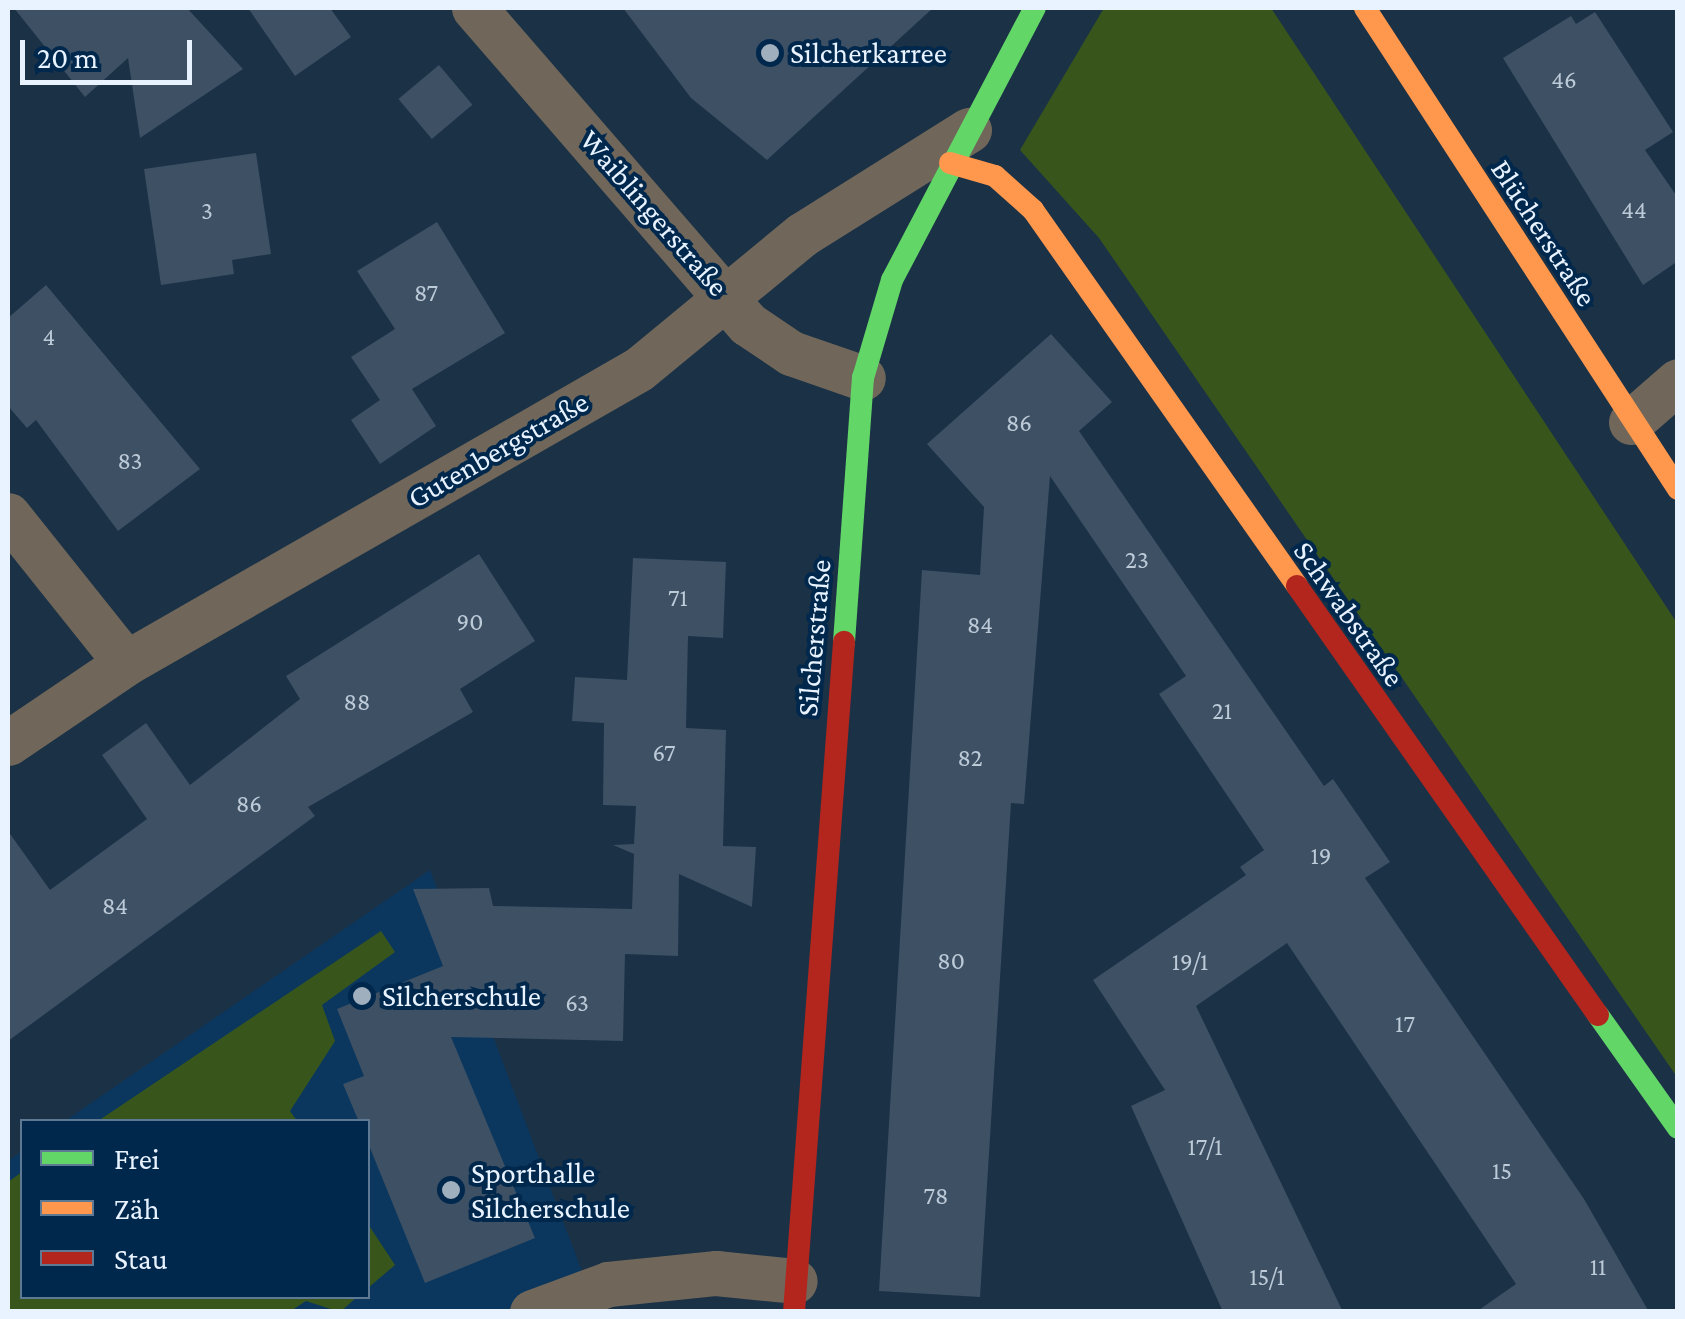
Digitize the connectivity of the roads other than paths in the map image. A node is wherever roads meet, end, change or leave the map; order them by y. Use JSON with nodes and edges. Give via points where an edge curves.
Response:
{"nodes":[{"id":1,"x":474,"y":8,"type":"edge"},
{"id":2,"x":1035,"y":8,"type":"edge"},
{"id":3,"x":1366,"y":8,"type":"edge"},
{"id":4,"x":960,"y":146,"type":"junction"},
{"id":5,"x":724,"y":293,"type":"junction"},
{"id":6,"x":863,"y":378,"type":"junction"},
{"id":7,"x":1678,"y":380,"type":"edge"},
{"id":8,"x":1631,"y":422,"type":"junction"},
{"id":9,"x":1678,"y":489,"type":"edge"},
{"id":10,"x":8,"y":515,"type":"edge"},
{"id":11,"x":126,"y":664,"type":"junction"},
{"id":12,"x":8,"y":743,"type":"edge"},
{"id":13,"x":1678,"y":1128,"type":"edge"},
{"id":14,"x":795,"y":1296,"type":"edge"},
{"id":15,"x":532,"y":1312,"type":"edge"}],
"edges":[{"from":1,"to":5,"type":"street","name":"Waiblingerstraße"},
{"from":2,"to":4,"type":"street","name":"Silcherstraße"},
{"from":3,"to":8,"type":"street","name":"Blücherstraße"},
{"from":4,"to":5,"type":"street","name":"Gutenbergstraße"},
{"from":4,"to":6,"type":"street","name":"Silcherstraße","via":[[892,280]]},
{"from":4,"to":13,"type":"street","name":"Schwabstraße","via":[[1033,210]]},
{"from":5,"to":6,"type":"street","name":"Waiblingerstraße","via":[[748,324],[791,352]]},
{"from":5,"to":11,"type":"street","name":"Gutenbergstraße","via":[[639,368]]},
{"from":6,"to":14,"type":"street","name":"Silcherstraße"},
{"from":7,"to":8,"type":"street"},
{"from":8,"to":9,"type":"street","name":"Blücherstraße"},
{"from":10,"to":11,"type":"street"},
{"from":11,"to":12,"type":"street","name":"Gutenbergstraße"},
{"from":14,"to":15,"type":"street","via":[[716,1273],[608,1284]]}]}
